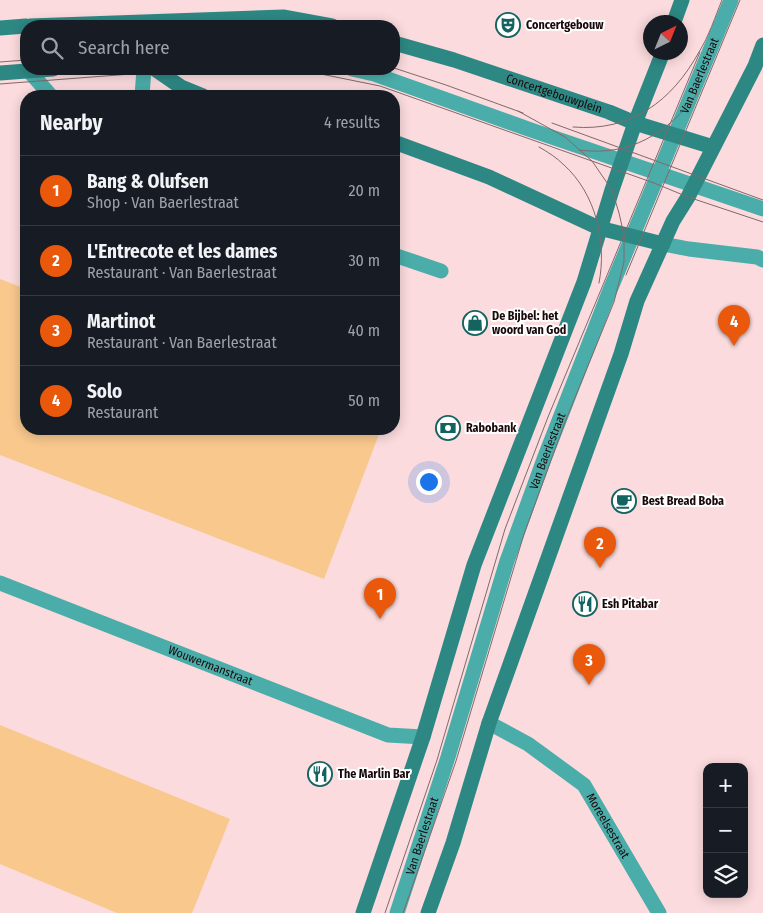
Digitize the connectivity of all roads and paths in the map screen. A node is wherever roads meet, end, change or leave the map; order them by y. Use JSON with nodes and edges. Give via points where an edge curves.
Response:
{"nodes":[{"id":1,"x":682,"y":0,"type":"edge"},
{"id":2,"x":731,"y":0,"type":"edge"},
{"id":3,"x":677,"y":15,"type":"edge"},
{"id":4,"x":226,"y":20,"type":"edge"},
{"id":5,"x":299,"y":20,"type":"edge"},
{"id":6,"x":20,"y":27,"type":"edge"},
{"id":7,"x":0,"y":28,"type":"edge"},
{"id":8,"x":400,"y":45,"type":"edge"},
{"id":9,"x":763,"y":45,"type":"edge"},
{"id":10,"x":660,"y":60,"type":"edge"},
{"id":11,"x":20,"y":72,"type":"edge"},
{"id":12,"x":0,"y":73,"type":"edge"},
{"id":13,"x":33,"y":75,"type":"edge"},
{"id":14,"x":144,"y":75,"type":"edge"},
{"id":15,"x":164,"y":75,"type":"edge"},
{"id":16,"x":377,"y":75,"type":"edge"},
{"id":17,"x":46,"y":90,"type":"edge"},
{"id":18,"x":142,"y":90,"type":"edge"},
{"id":19,"x":188,"y":90,"type":"edge"},
{"id":20,"x":635,"y":123,"type":"junction"},
{"id":21,"x":674,"y":136,"type":"junction"},
{"id":22,"x":400,"y":144,"type":"edge"},
{"id":23,"x":713,"y":147,"type":"junction"},
{"id":24,"x":622,"y":161,"type":"junction"},
{"id":25,"x":658,"y":174,"type":"junction"},
{"id":26,"x":693,"y":186,"type":"junction"},
{"id":27,"x":763,"y":209,"type":"edge"},
{"id":28,"x":599,"y":228,"type":"junction"},
{"id":29,"x":632,"y":237,"type":"junction"},
{"id":30,"x":663,"y":244,"type":"junction"},
{"id":31,"x":400,"y":257,"type":"edge"},
{"id":32,"x":763,"y":260,"type":"edge"},
{"id":33,"x":441,"y":271,"type":"dead end"},
{"id":34,"x":0,"y":583,"type":"edge"},
{"id":35,"x":489,"y":722,"type":"junction"},
{"id":36,"x":423,"y":737,"type":"junction"},
{"id":37,"x":364,"y":913,"type":"edge"},
{"id":38,"x":397,"y":913,"type":"edge"},
{"id":39,"x":428,"y":913,"type":"edge"},
{"id":40,"x":659,"y":913,"type":"edge"}],
"edges":[{"from":1,"to":3,"type":"street"},
{"from":2,"to":21,"type":"street","name":"Van Baerlestraat"},
{"from":4,"to":5,"type":"street","via":[[283,17]]},
{"from":6,"to":7,"type":"street"},
{"from":8,"to":20,"type":"street","name":"Concertgebouwplein","via":[[454,60]]},
{"from":9,"to":23,"type":"street"},
{"from":10,"to":20,"type":"street"},
{"from":11,"to":12,"type":"street"},
{"from":13,"to":17,"type":"street"},
{"from":14,"to":18,"type":"street"},
{"from":15,"to":19,"type":"street"},
{"from":16,"to":24,"type":"street"},
{"from":20,"to":21,"type":"street","name":"Concertgebouwplein"},
{"from":20,"to":24,"type":"street"},
{"from":21,"to":23,"type":"street","name":"Concertgebouwplein"},
{"from":21,"to":25,"type":"street","name":"Van Baerlestraat"},
{"from":22,"to":28,"type":"street","via":[[489,178]]},
{"from":23,"to":26,"type":"street"},
{"from":24,"to":25,"type":"street"},
{"from":24,"to":28,"type":"street"},
{"from":25,"to":26,"type":"street"},
{"from":25,"to":29,"type":"street","name":"Van Baerlestraat"},
{"from":26,"to":27,"type":"street"},
{"from":26,"to":30,"type":"street"},
{"from":28,"to":29,"type":"street"},
{"from":28,"to":36,"type":"street","via":[[584,282],[474,565]]},
{"from":29,"to":30,"type":"street"},
{"from":29,"to":38,"type":"street","name":"Van Baerlestraat","via":[[507,560]]},
{"from":30,"to":32,"type":"street"},
{"from":30,"to":35,"type":"street","via":[[637,301]]},
{"from":31,"to":33,"type":"street"},
{"from":34,"to":36,"type":"street","name":"Wouwermanstraat","via":[[388,735]]},
{"from":35,"to":39,"type":"street","via":[[453,843]]},
{"from":35,"to":40,"type":"street","name":"Moreelsestraat","via":[[528,744],[584,785]]},
{"from":36,"to":37,"type":"street"}]}
